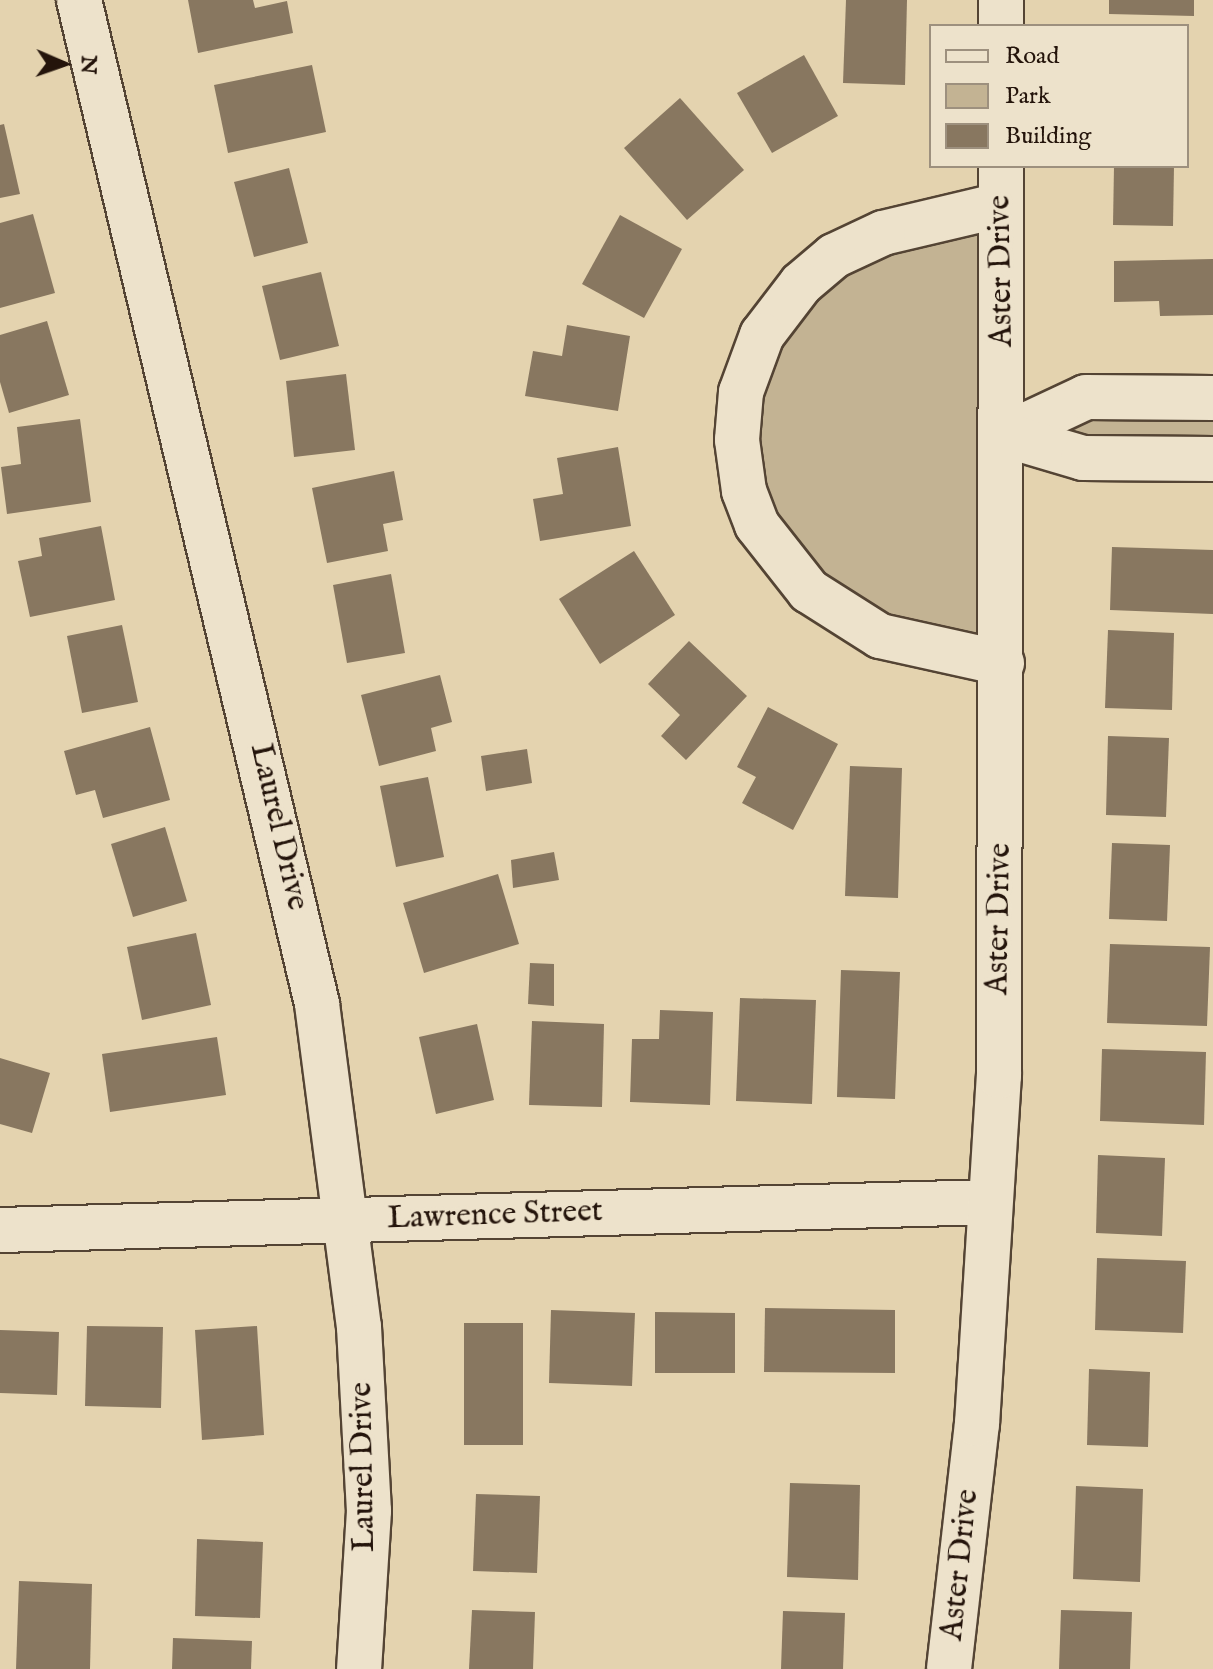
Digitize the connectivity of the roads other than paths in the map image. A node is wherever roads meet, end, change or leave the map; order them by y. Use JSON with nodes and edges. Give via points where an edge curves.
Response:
{"nodes":[{"id":1,"x":79,"y":0,"type":"edge"},
{"id":2,"x":1001,"y":0,"type":"edge"},
{"id":3,"x":1001,"y":24,"type":"edge"},
{"id":4,"x":1001,"y":185,"type":"edge"},
{"id":5,"x":1213,"y":398,"type":"edge"},
{"id":6,"x":1005,"y":435,"type":"junction"},
{"id":7,"x":1213,"y":459,"type":"edge"},
{"id":8,"x":1002,"y":663,"type":"junction"},
{"id":9,"x":990,"y":1202,"type":"junction"},
{"id":10,"x":345,"y":1220,"type":"junction"},
{"id":11,"x":0,"y":1230,"type":"edge"},
{"id":12,"x":359,"y":1669,"type":"edge"},
{"id":13,"x":949,"y":1669,"type":"edge"}],
"edges":[{"from":1,"to":10,"type":"street","name":"Laurel Drive","via":[[282,836],[317,1004]]},
{"from":2,"to":3,"type":"street"},
{"from":4,"to":6,"type":"street","name":"Aster Drive"},
{"from":4,"to":8,"type":"street","via":[[834,256],[801,284],[762,335],[741,392],[737,440],[744,491],[757,525],[809,591],[880,636]]},
{"from":5,"to":6,"type":"street","via":[[1086,397]]},
{"from":6,"to":7,"type":"street","via":[[1083,458]]},
{"from":6,"to":8,"type":"street","name":"Aster Drive"},
{"from":8,"to":9,"type":"street","name":"Aster Drive","via":[[999,1076]]},
{"from":9,"to":10,"type":"street","name":"Lawrence Street"},
{"from":9,"to":13,"type":"street","name":"Aster Drive","via":[[977,1424]]},
{"from":10,"to":11,"type":"street","name":"Lawrence Street"},
{"from":10,"to":12,"type":"street","name":"Laurel Drive","via":[[359,1327],[369,1511]]}]}
